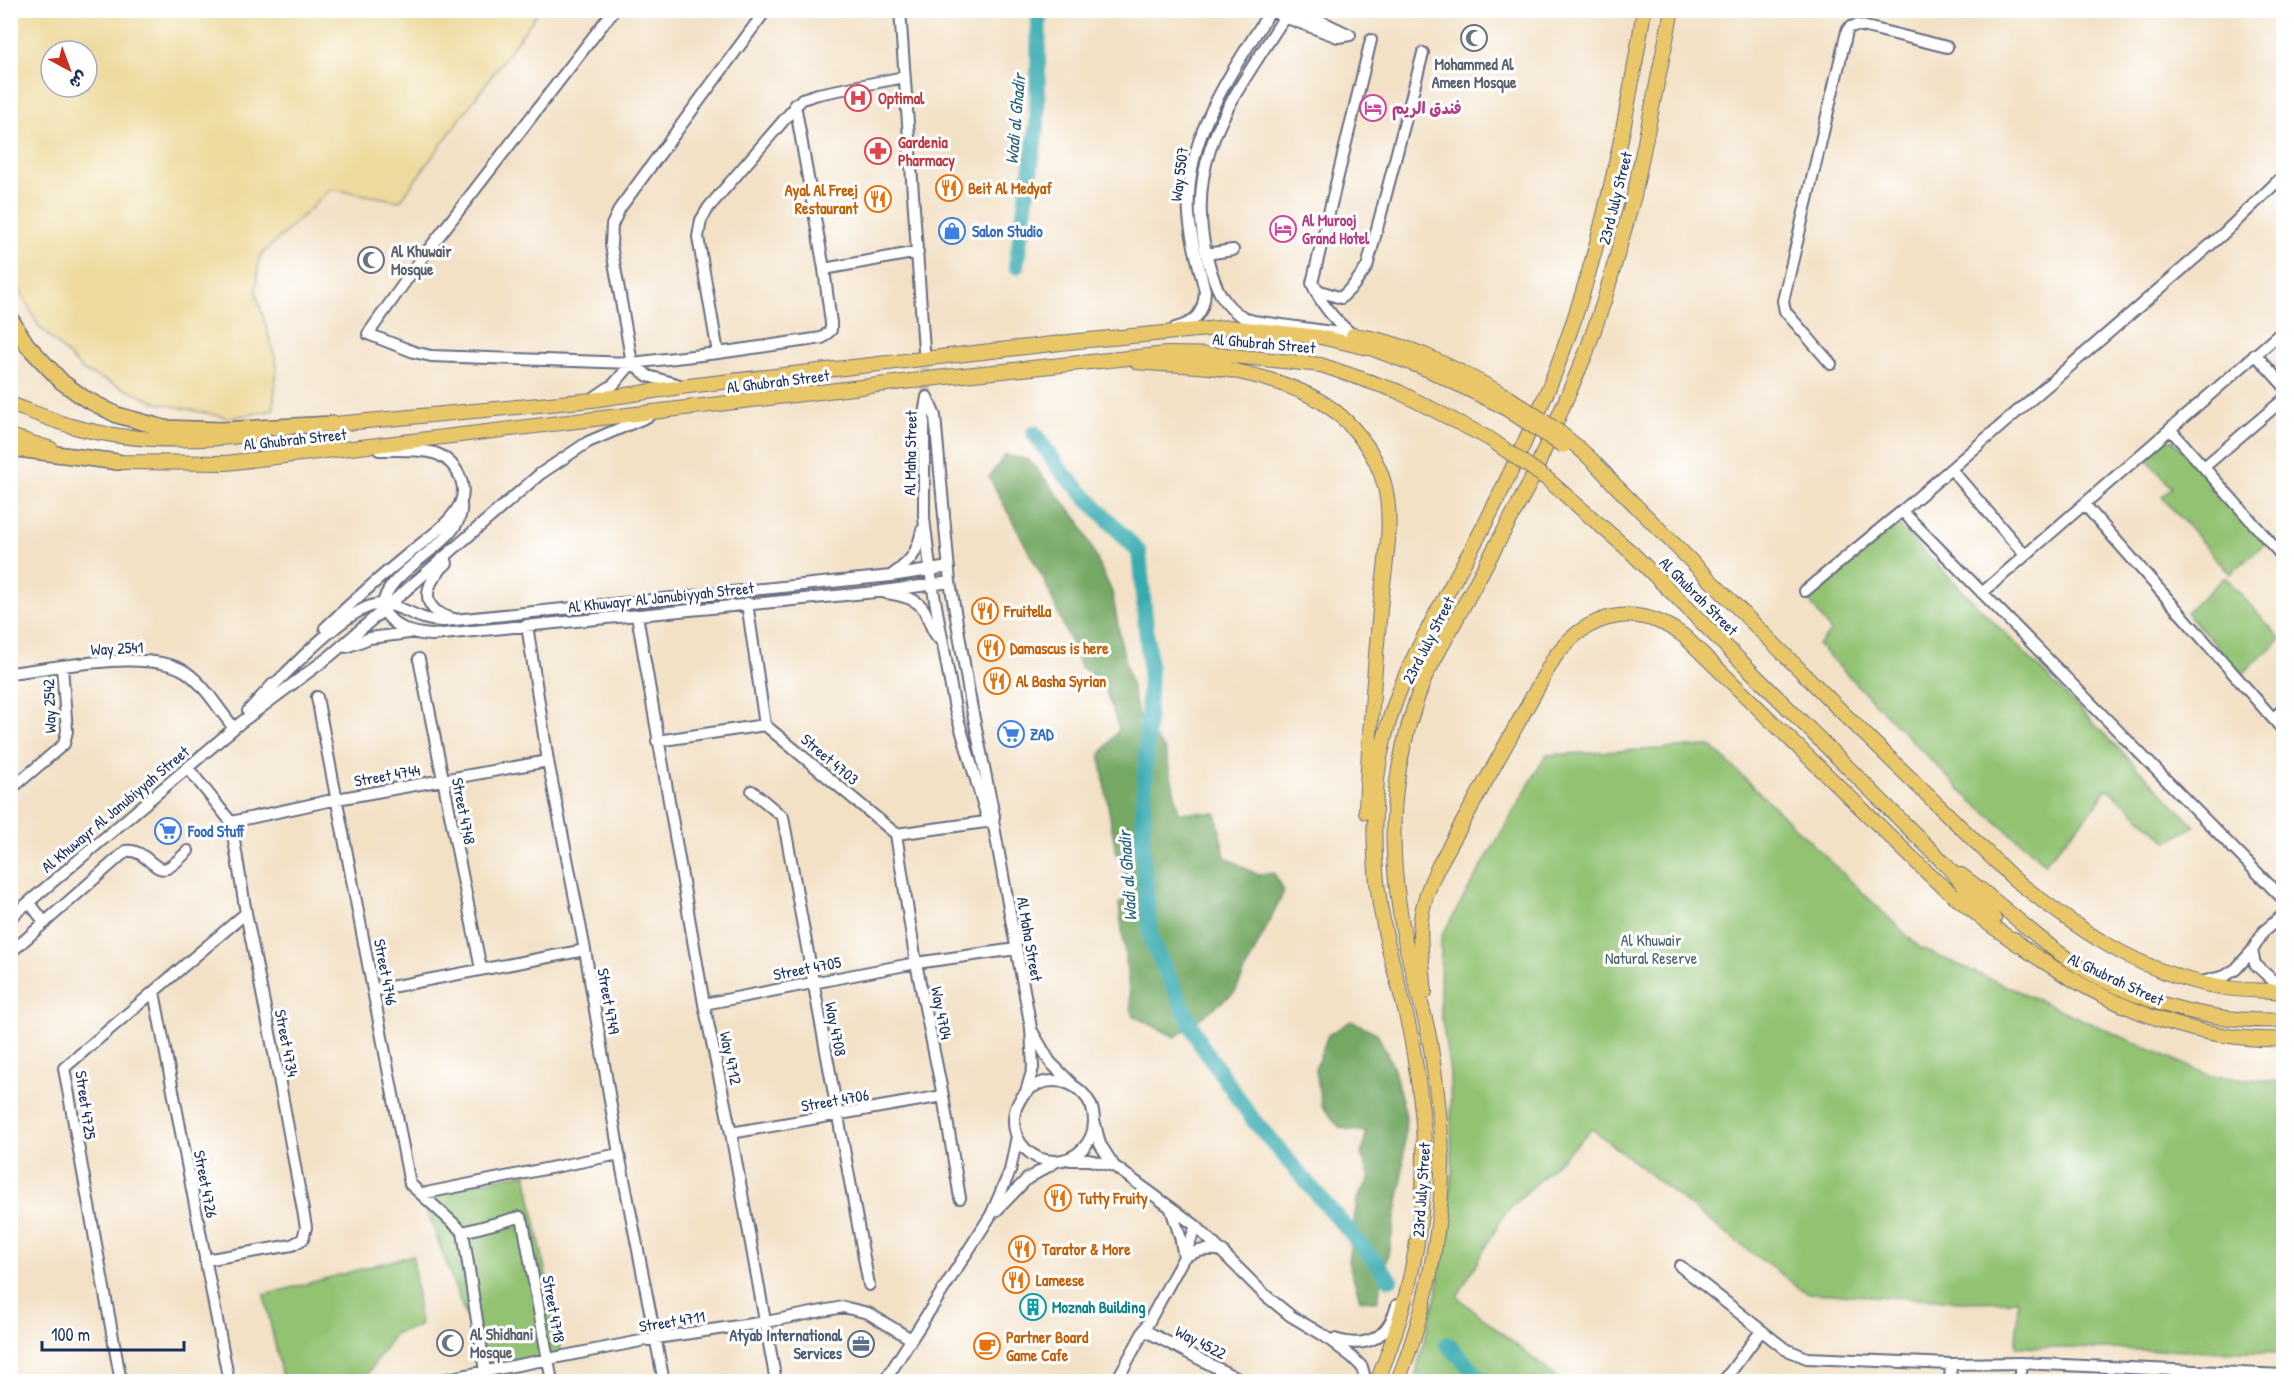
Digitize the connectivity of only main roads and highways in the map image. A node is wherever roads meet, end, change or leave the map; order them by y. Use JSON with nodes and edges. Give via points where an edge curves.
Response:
{"nodes":[{"id":1,"x":1644,"y":10,"type":"edge"},
{"id":2,"x":1672,"y":10,"type":"edge"},
{"id":3,"x":10,"y":318,"type":"edge"},
{"id":4,"x":1353,"y":335,"type":"road end"},
{"id":5,"x":1105,"y":359,"type":"junction"},
{"id":6,"x":1505,"y":402,"type":"junction"},
{"id":7,"x":10,"y":404,"type":"edge"},
{"id":8,"x":333,"y":424,"type":"junction"},
{"id":9,"x":10,"y":436,"type":"edge"},
{"id":10,"x":10,"y":448,"type":"edge"},
{"id":11,"x":118,"y":462,"type":"junction"},
{"id":12,"x":1945,"y":864,"type":"junction"},
{"id":13,"x":1385,"y":932,"type":"junction"},
{"id":14,"x":2019,"y":945,"type":"junction"},
{"id":15,"x":2283,"y":991,"type":"edge"},
{"id":16,"x":2283,"y":1020,"type":"edge"},
{"id":17,"x":1429,"y":1039,"type":"junction"},
{"id":18,"x":2283,"y":1040,"type":"edge"},
{"id":19,"x":1377,"y":1382,"type":"edge"},
{"id":20,"x":1397,"y":1382,"type":"edge"}],
"edges":[{"from":1,"to":13,"type":"main road","name":"23rd July Street","via":[[1622,142],[1560,361],[1486,522],[1415,652],[1385,734],[1375,811],[1380,908]]},
{"from":2,"to":17,"type":"main road","name":"23rd July Street","via":[[1634,195],[1586,353],[1530,483],[1425,677],[1397,772],[1393,854],[1396,894]]},
{"from":3,"to":8,"type":"highway","via":[[27,345],[62,382],[117,415],[164,428],[220,430]]},
{"from":4,"to":6,"type":"main road","via":[[1425,356],[1472,377]]},
{"from":5,"to":11,"type":"main road","name":"Al Ghubrah Street","via":[[226,463]]},
{"from":5,"to":12,"type":"main road","name":"Al Ghubrah Street","bridge":true,"via":[[1224,355],[1321,365],[1397,391],[1490,439],[1547,479],[1631,552]]},
{"from":5,"to":13,"type":"main road","via":[[1218,368],[1294,389],[1344,419],[1378,467],[1385,487],[1388,524],[1368,752],[1366,822],[1372,904]]},
{"from":6,"to":8,"type":"main road","name":"Al Ghubrah Street","via":[[1373,349],[1320,337],[1229,327],[592,400]]},
{"from":6,"to":15,"type":"main road","name":"Al Ghubrah Street","bridge":true,"via":[[1613,483],[2014,879],[2086,934],[2145,964],[2196,983]]},
{"from":7,"to":8,"type":"main road","name":"Al Ghubrah Street","via":[[71,426],[129,438],[209,441]]},
{"from":9,"to":11,"type":"main road","name":"Al Ghubrah Street"},
{"from":10,"to":11,"type":"highway"},
{"from":12,"to":14,"type":"main road","name":"Al Ghubrah Street"},
{"from":12,"to":16,"type":"main road","via":[[2054,949],[2114,985],[2208,1014]]},
{"from":13,"to":19,"type":"main road","name":"23rd July Street","via":[[1412,1040],[1424,1150],[1417,1235],[1406,1300]]},
{"from":14,"to":17,"type":"main road","via":[[1935,880],[1685,637],[1662,623],[1615,616],[1574,634],[1554,658],[1423,899],[1418,929]]},
{"from":14,"to":18,"type":"main road","name":"Al Ghubrah Street","via":[[2084,986],[2154,1016],[2211,1033]]},
{"from":17,"to":20,"type":"main road","name":"23rd July Street","via":[[1442,1162],[1438,1216],[1429,1280]]}]}
